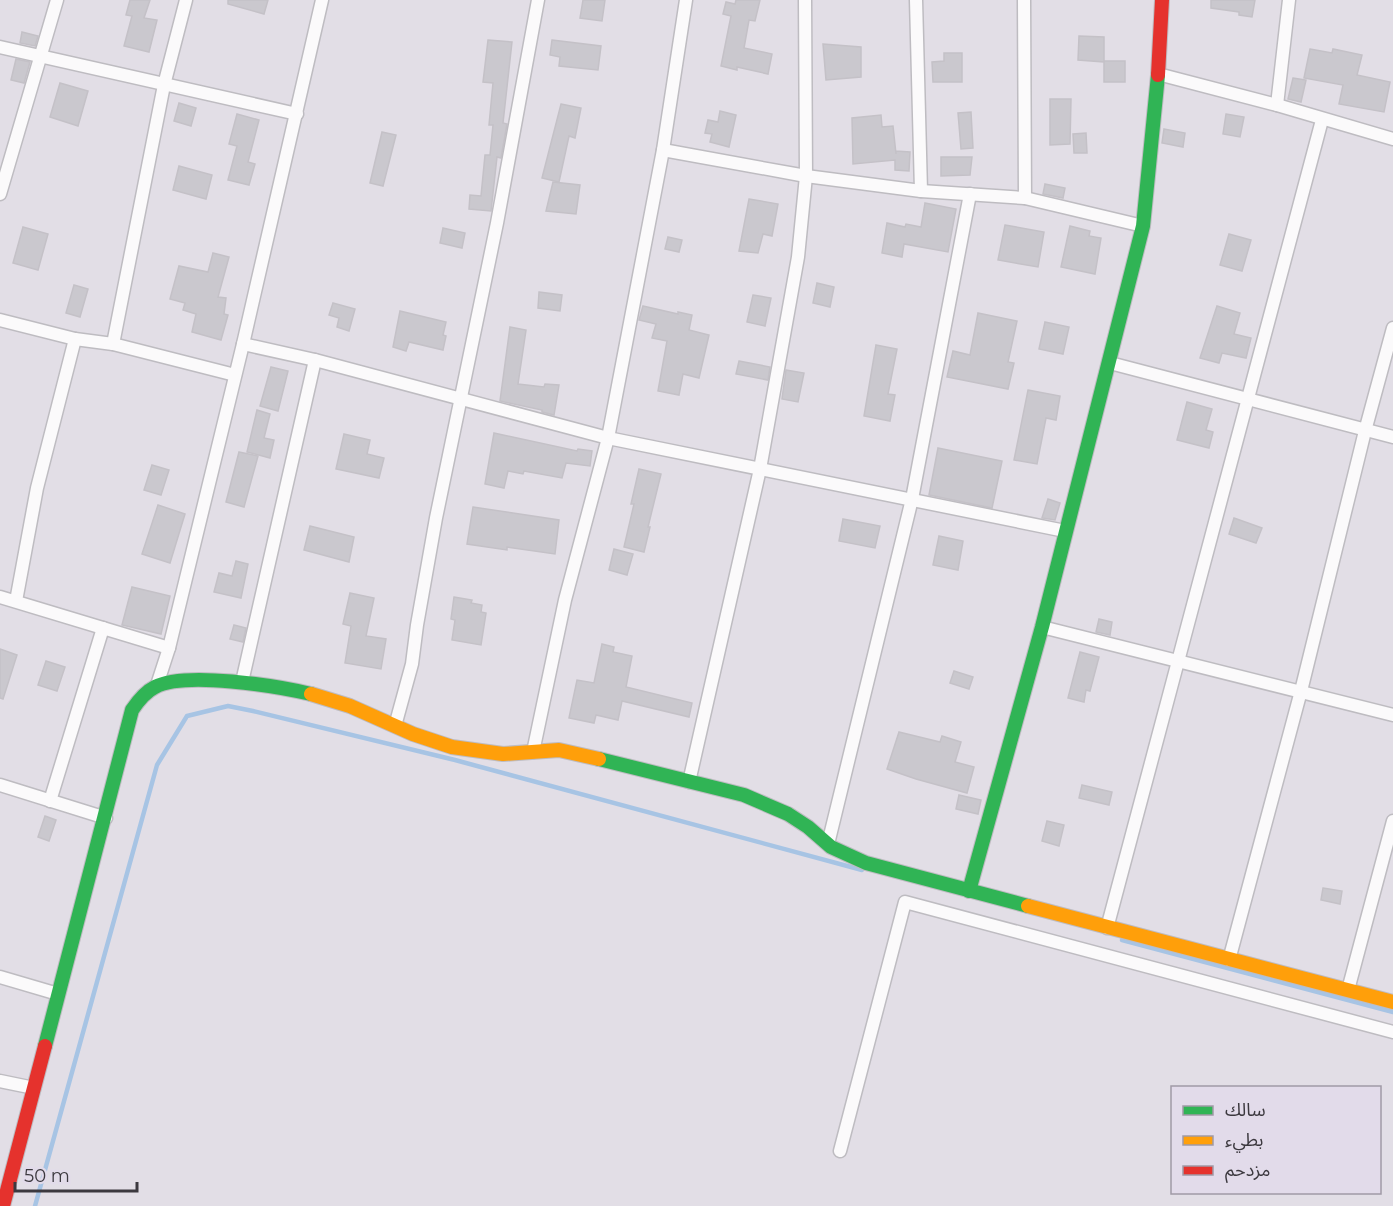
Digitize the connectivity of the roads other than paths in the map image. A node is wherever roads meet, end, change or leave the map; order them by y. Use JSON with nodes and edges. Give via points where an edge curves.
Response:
{"nodes":[{"id":1,"x":57,"y":0,"type":"edge"},
{"id":2,"x":186,"y":0,"type":"edge"},
{"id":3,"x":322,"y":0,"type":"edge"},
{"id":4,"x":538,"y":0,"type":"edge"},
{"id":5,"x":686,"y":0,"type":"edge"},
{"id":6,"x":805,"y":0,"type":"edge"},
{"id":7,"x":916,"y":0,"type":"edge"},
{"id":8,"x":1024,"y":0,"type":"edge"},
{"id":9,"x":1162,"y":0,"type":"edge"},
{"id":10,"x":1290,"y":0,"type":"edge"},
{"id":11,"x":0,"y":47,"type":"edge"},
{"id":12,"x":41,"y":56,"type":"junction"},
{"id":13,"x":1158,"y":74,"type":"junction"},
{"id":14,"x":164,"y":85,"type":"junction"},
{"id":15,"x":1277,"y":105,"type":"junction"},
{"id":16,"x":297,"y":114,"type":"junction"},
{"id":17,"x":1322,"y":120,"type":"junction"},
{"id":18,"x":1393,"y":139,"type":"edge"},
{"id":19,"x":663,"y":150,"type":"junction"},
{"id":20,"x":806,"y":176,"type":"junction"},
{"id":21,"x":921,"y":192,"type":"junction"},
{"id":22,"x":0,"y":194,"type":"edge"},
{"id":23,"x":970,"y":194,"type":"junction"},
{"id":24,"x":1025,"y":198,"type":"junction"},
{"id":25,"x":1143,"y":226,"type":"junction"},
{"id":26,"x":0,"y":320,"type":"edge"},
{"id":27,"x":1393,"y":328,"type":"edge"},
{"id":28,"x":75,"y":339,"type":"junction"},
{"id":29,"x":113,"y":344,"type":"junction"},
{"id":30,"x":243,"y":344,"type":"junction"},
{"id":31,"x":315,"y":360,"type":"junction"},
{"id":32,"x":1110,"y":363,"type":"junction"},
{"id":33,"x":235,"y":375,"type":"junction"},
{"id":34,"x":1246,"y":399,"type":"junction"},
{"id":35,"x":460,"y":400,"type":"junction"},
{"id":36,"x":1365,"y":431,"type":"junction"},
{"id":37,"x":1393,"y":437,"type":"edge"},
{"id":38,"x":608,"y":438,"type":"junction"},
{"id":39,"x":760,"y":469,"type":"junction"},
{"id":40,"x":912,"y":499,"type":"junction"},
{"id":41,"x":1065,"y":531,"type":"junction"},
{"id":42,"x":0,"y":597,"type":"edge"},
{"id":43,"x":15,"y":601,"type":"junction"},
{"id":44,"x":1042,"y":627,"type":"junction"},
{"id":45,"x":103,"y":628,"type":"junction"},
{"id":46,"x":169,"y":648,"type":"junction"},
{"id":47,"x":1180,"y":660,"type":"junction"},
{"id":48,"x":242,"y":682,"type":"junction"},
{"id":49,"x":157,"y":685,"type":"junction"},
{"id":50,"x":1300,"y":691,"type":"junction"},
{"id":51,"x":1393,"y":715,"type":"edge"},
{"id":52,"x":395,"y":726,"type":"junction"},
{"id":53,"x":533,"y":752,"type":"junction"},
{"id":54,"x":689,"y":782,"type":"junction"},
{"id":55,"x":0,"y":785,"type":"edge"},
{"id":56,"x":50,"y":801,"type":"junction"},
{"id":57,"x":106,"y":818,"type":"junction"},
{"id":58,"x":1393,"y":821,"type":"edge"},
{"id":59,"x":828,"y":844,"type":"junction"},
{"id":60,"x":969,"y":891,"type":"junction"},
{"id":61,"x":1107,"y":928,"type":"junction"},
{"id":62,"x":1229,"y":960,"type":"junction"},
{"id":63,"x":0,"y":977,"type":"edge"},
{"id":64,"x":1348,"y":990,"type":"junction"},
{"id":65,"x":58,"y":994,"type":"junction"},
{"id":66,"x":1393,"y":1002,"type":"edge"},
{"id":67,"x":1393,"y":1032,"type":"edge"},
{"id":68,"x":0,"y":1081,"type":"edge"},
{"id":69,"x":34,"y":1089,"type":"junction"},
{"id":70,"x":840,"y":1151,"type":"dead end"},
{"id":71,"x":3,"y":1206,"type":"edge"}],
"edges":[{"from":1,"to":12,"type":"street"},
{"from":2,"to":14,"type":"street"},
{"from":3,"to":16,"type":"street"},
{"from":4,"to":35,"type":"street"},
{"from":5,"to":19,"type":"street"},
{"from":6,"to":20,"type":"street"},
{"from":7,"to":21,"type":"street"},
{"from":8,"to":24,"type":"street"},
{"from":9,"to":13,"type":"street"},
{"from":10,"to":15,"type":"street"},
{"from":11,"to":12,"type":"street"},
{"from":12,"to":14,"type":"street"},
{"from":12,"to":22,"type":"street"},
{"from":13,"to":15,"type":"street"},
{"from":13,"to":25,"type":"street"},
{"from":14,"to":16,"type":"street"},
{"from":14,"to":29,"type":"street"},
{"from":15,"to":17,"type":"street"},
{"from":16,"to":30,"type":"street"},
{"from":17,"to":18,"type":"street"},
{"from":17,"to":34,"type":"street"},
{"from":19,"to":20,"type":"street"},
{"from":19,"to":38,"type":"street"},
{"from":20,"to":21,"type":"street"},
{"from":20,"to":39,"type":"street","via":[[798,257]]},
{"from":21,"to":23,"type":"street"},
{"from":23,"to":24,"type":"street"},
{"from":23,"to":40,"type":"street"},
{"from":24,"to":25,"type":"street"},
{"from":25,"to":32,"type":"street"},
{"from":26,"to":28,"type":"street"},
{"from":27,"to":36,"type":"street"},
{"from":28,"to":29,"type":"street"},
{"from":28,"to":43,"type":"street","via":[[37,488]]},
{"from":29,"to":33,"type":"street"},
{"from":30,"to":31,"type":"street"},
{"from":30,"to":33,"type":"street"},
{"from":31,"to":35,"type":"street"},
{"from":31,"to":48,"type":"street"},
{"from":32,"to":34,"type":"street"},
{"from":32,"to":41,"type":"street"},
{"from":33,"to":46,"type":"street"},
{"from":34,"to":36,"type":"street"},
{"from":34,"to":47,"type":"street"},
{"from":35,"to":38,"type":"street"},
{"from":35,"to":52,"type":"street","via":[[412,664]]},
{"from":36,"to":37,"type":"street"},
{"from":36,"to":50,"type":"street"},
{"from":38,"to":39,"type":"street"},
{"from":38,"to":53,"type":"street","via":[[566,600]]},
{"from":39,"to":40,"type":"street"},
{"from":39,"to":54,"type":"street"},
{"from":40,"to":41,"type":"street"},
{"from":40,"to":59,"type":"street"},
{"from":41,"to":44,"type":"street"},
{"from":42,"to":43,"type":"street"},
{"from":43,"to":45,"type":"street"},
{"from":44,"to":47,"type":"street"},
{"from":44,"to":60,"type":"street"},
{"from":45,"to":46,"type":"street"},
{"from":45,"to":56,"type":"street"},
{"from":46,"to":49,"type":"street"},
{"from":47,"to":50,"type":"street"},
{"from":47,"to":61,"type":"street"},
{"from":48,"to":49,"type":"street","via":[[174,681]]},
{"from":48,"to":52,"type":"street","via":[[317,695]]},
{"from":49,"to":57,"type":"street","via":[[132,710]]},
{"from":50,"to":51,"type":"street"},
{"from":50,"to":62,"type":"street"},
{"from":52,"to":53,"type":"street","via":[[453,747]]},
{"from":53,"to":54,"type":"street","via":[[565,751]]},
{"from":54,"to":59,"type":"street","via":[[766,804],[808,827]]},
{"from":55,"to":56,"type":"street"},
{"from":56,"to":57,"type":"street"},
{"from":57,"to":65,"type":"street"},
{"from":58,"to":64,"type":"street"},
{"from":59,"to":60,"type":"street","via":[[855,860]]},
{"from":60,"to":61,"type":"street"},
{"from":61,"to":62,"type":"street"},
{"from":62,"to":64,"type":"street"},
{"from":63,"to":65,"type":"street"},
{"from":64,"to":66,"type":"street"},
{"from":65,"to":69,"type":"street"},
{"from":67,"to":70,"type":"street","via":[[905,902]]},
{"from":68,"to":69,"type":"street"},
{"from":69,"to":71,"type":"street"}]}
